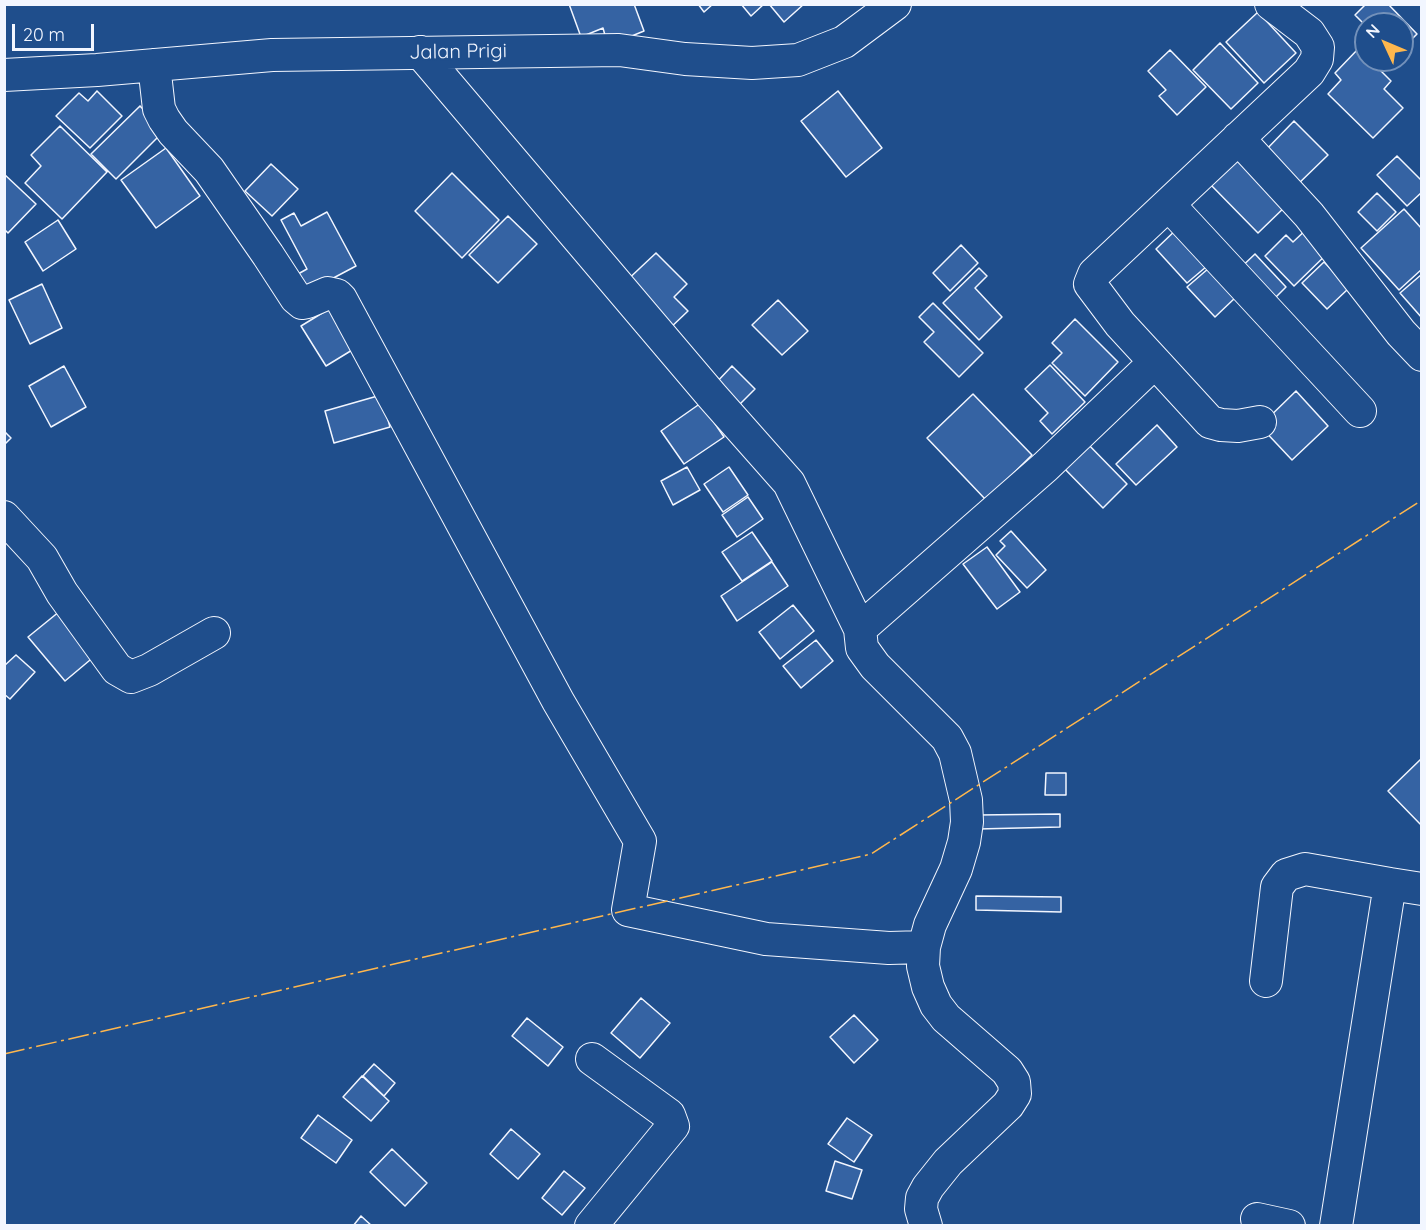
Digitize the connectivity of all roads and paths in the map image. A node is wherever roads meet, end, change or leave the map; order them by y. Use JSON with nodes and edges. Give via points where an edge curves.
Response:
{"nodes":[{"id":1,"x":895,"y":4,"type":"edge"},
{"id":2,"x":1271,"y":4,"type":"edge"},
{"id":3,"x":420,"y":52,"type":"junction"},
{"id":4,"x":154,"y":65,"type":"junction"},
{"id":5,"x":4,"y":75,"type":"edge"},
{"id":6,"x":1238,"y":138,"type":"junction"},
{"id":7,"x":1169,"y":205,"type":"junction"},
{"id":8,"x":1422,"y":355,"type":"edge"},
{"id":9,"x":1155,"y":362,"type":"junction"},
{"id":10,"x":1360,"y":411,"type":"dead end"},
{"id":11,"x":1260,"y":422,"type":"dead end"},
{"id":12,"x":4,"y":517,"type":"edge"},
{"id":13,"x":860,"y":629,"type":"junction"},
{"id":14,"x":214,"y":633,"type":"dead end"},
{"id":15,"x":1390,"y":884,"type":"junction"},
{"id":16,"x":1422,"y":889,"type":"edge"},
{"id":17,"x":924,"y":947,"type":"junction"},
{"id":18,"x":1266,"y":981,"type":"dead end"},
{"id":19,"x":592,"y":1059,"type":"dead end"},
{"id":20,"x":1257,"y":1219,"type":"dead end"},
{"id":21,"x":591,"y":1226,"type":"edge"},
{"id":22,"x":926,"y":1226,"type":"edge"},
{"id":23,"x":1289,"y":1226,"type":"edge"},
{"id":24,"x":1336,"y":1226,"type":"edge"}],
"edges":[{"from":1,"to":3,"type":"street","name":"Jalan Prigi","via":[[844,42],[798,60],[685,59],[619,50]]},
{"from":2,"to":6,"type":"street","via":[[1309,33],[1318,47],[1317,59],[1309,72]]},
{"from":3,"to":4,"type":"street","name":"Jalan Prigi","via":[[272,55]]},
{"from":3,"to":13,"type":"street","via":[[789,483]]},
{"from":4,"to":5,"type":"street","name":"Jalan Prigi"},
{"from":4,"to":17,"type":"street","via":[[159,109],[164,119],[208,170],[296,298],[302,303],[328,293],[341,299],[558,701],[640,840],[628,910],[766,939]]},
{"from":6,"to":7,"type":"street"},
{"from":6,"to":8,"type":"street","via":[[1309,215]]},
{"from":7,"to":9,"type":"street","via":[[1094,274],[1090,284]]},
{"from":7,"to":10,"type":"street"},
{"from":9,"to":11,"type":"street","via":[[1210,422],[1238,426]]},
{"from":9,"to":13,"type":"street","via":[[1045,467]]},
{"from":12,"to":14,"type":"street","via":[[42,558],[62,593],[117,669],[131,677]]},
{"from":13,"to":17,"type":"street","via":[[862,648],[874,666],[947,738],[955,753],[966,800],[963,842]]},
{"from":15,"to":16,"type":"street"},
{"from":15,"to":18,"type":"street","via":[[1305,869],[1286,875],[1277,887]]},
{"from":15,"to":24,"type":"street"},
{"from":17,"to":22,"type":"street","via":[[923,966],[936,1005],[1007,1071],[1015,1094],[928,1187],[921,1209]]},
{"from":19,"to":21,"type":"street","via":[[669,1115],[673,1126]]},
{"from":20,"to":23,"type":"street"}]}
